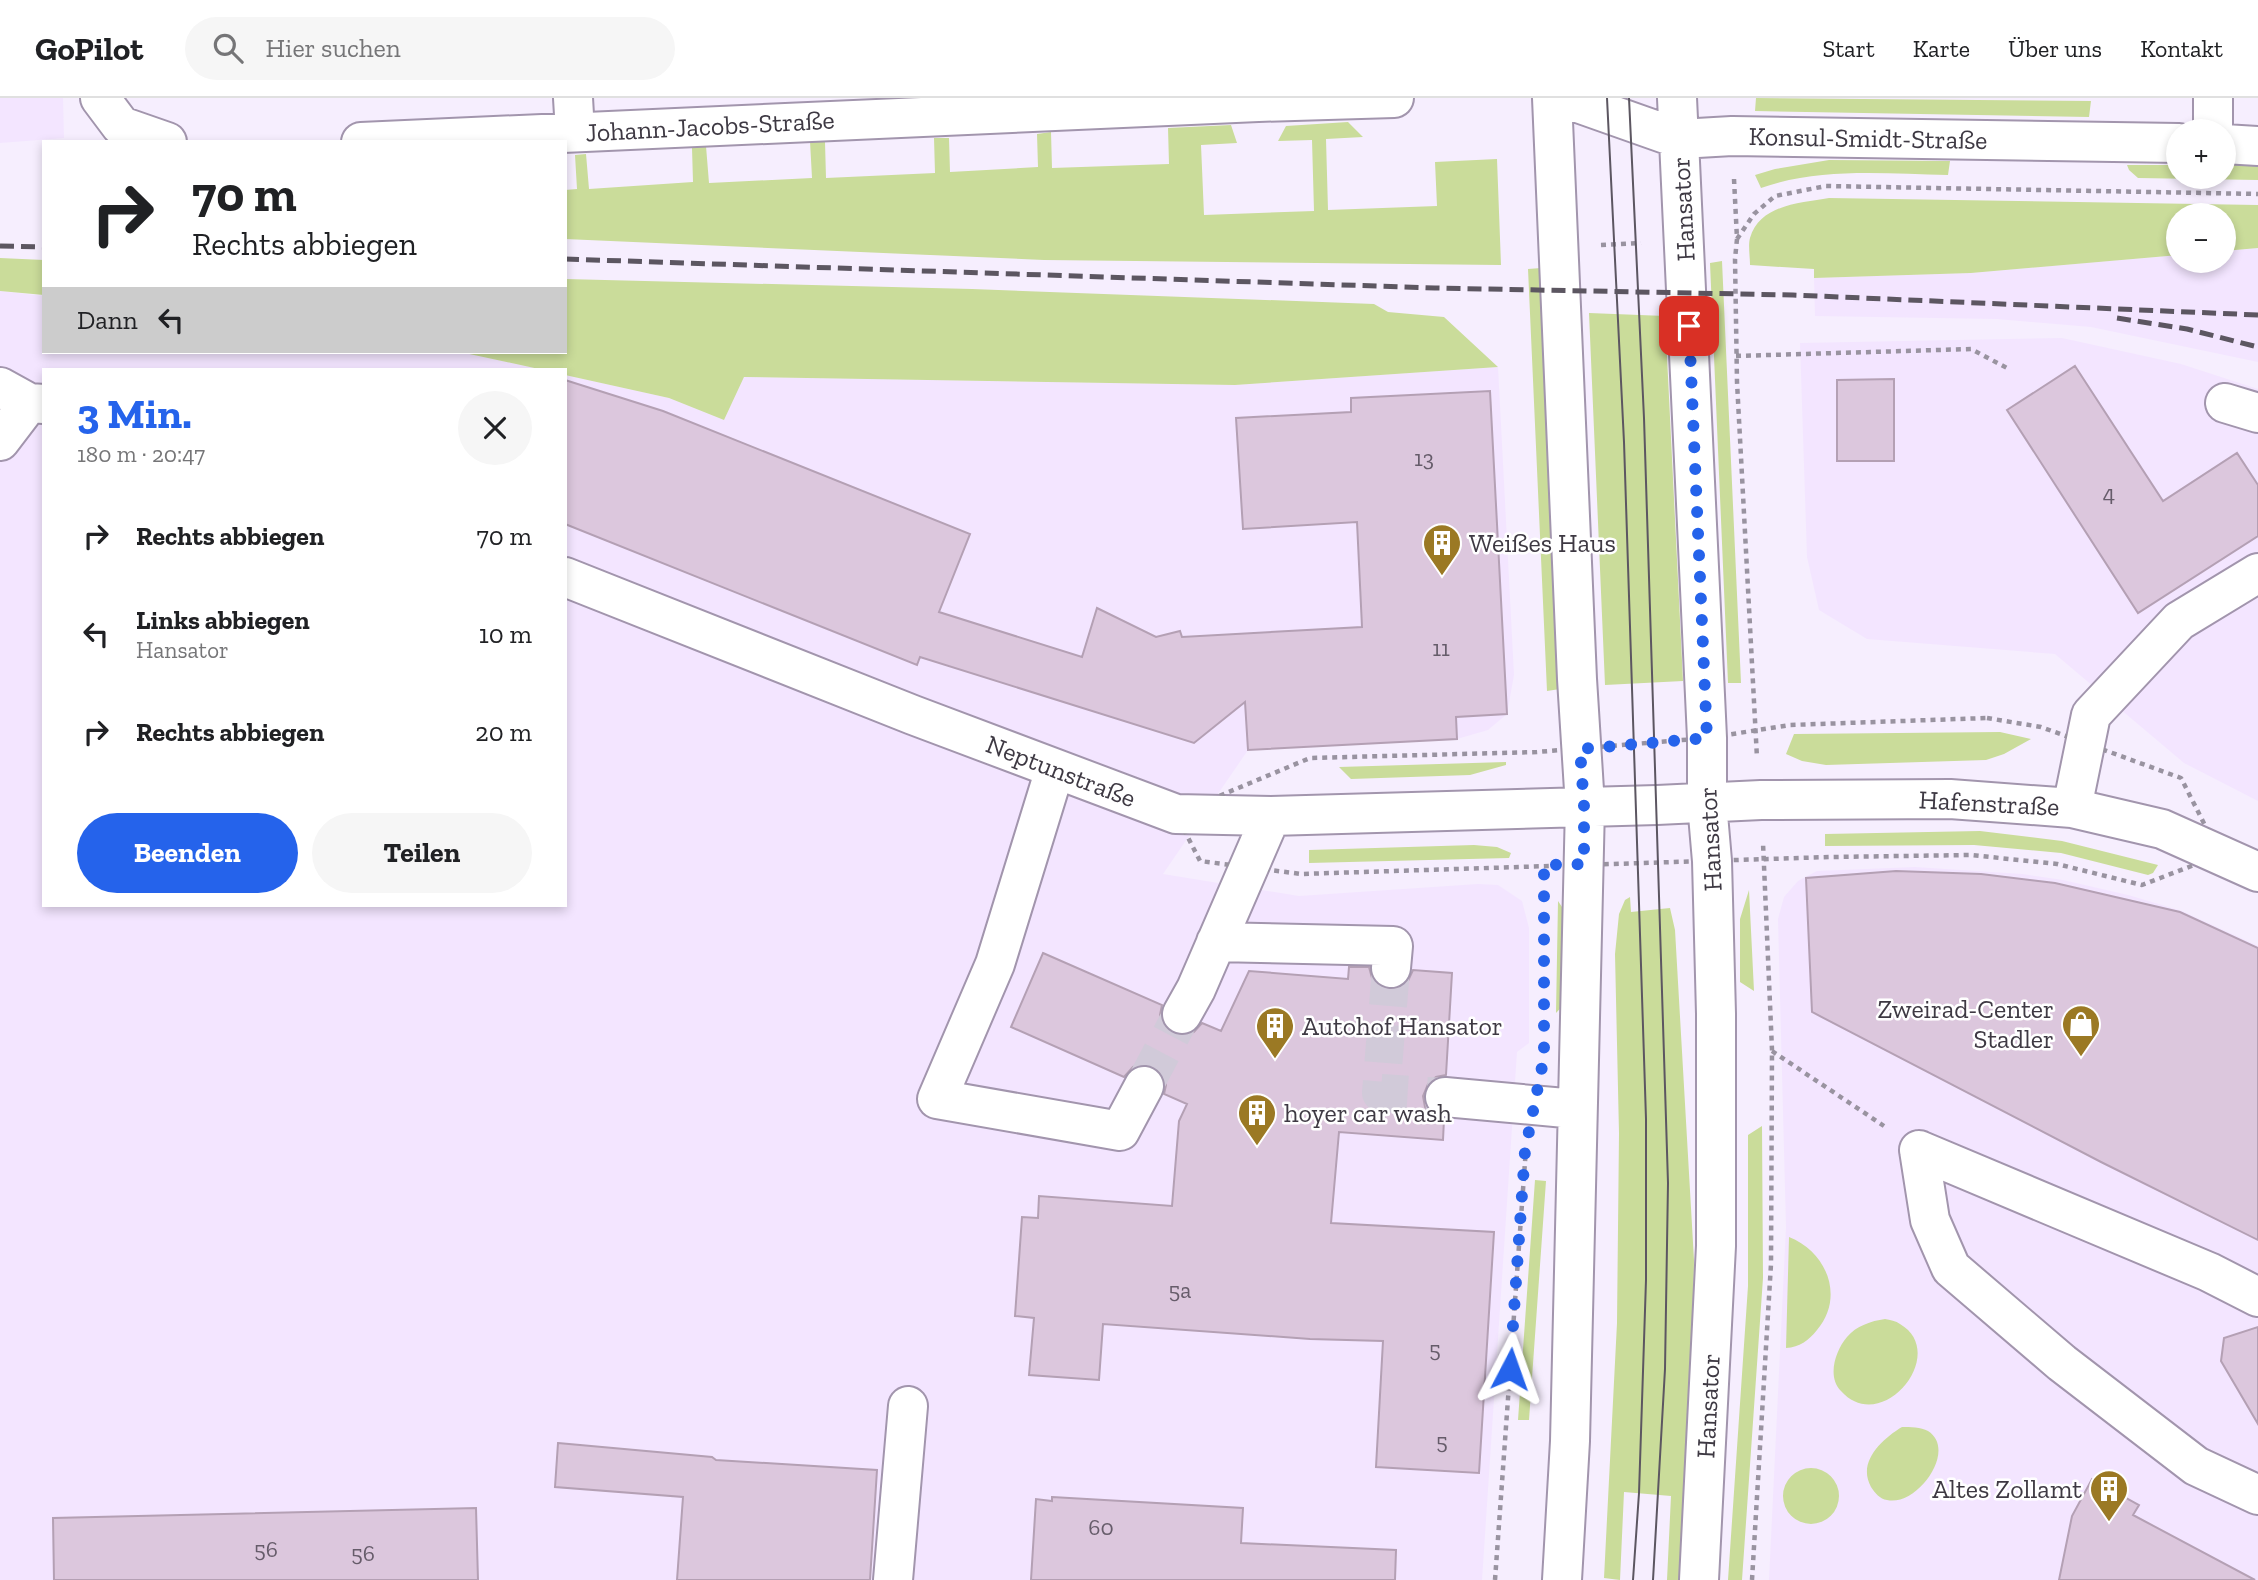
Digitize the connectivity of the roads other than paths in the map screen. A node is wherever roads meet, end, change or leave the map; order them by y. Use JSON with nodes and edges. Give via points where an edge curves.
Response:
{"nodes":[{"id":1,"x":100,"y":98,"type":"edge"},
{"id":2,"x":1394,"y":98,"type":"edge"},
{"id":3,"x":1552,"y":98,"type":"edge"},
{"id":4,"x":1563,"y":98,"type":"edge"},
{"id":5,"x":1677,"y":98,"type":"edge"},
{"id":6,"x":2213,"y":98,"type":"edge"},
{"id":7,"x":1044,"y":105,"type":"edge"},
{"id":8,"x":574,"y":115,"type":"edge"},
{"id":9,"x":2213,"y":119,"type":"edge"},
{"id":10,"x":1680,"y":139,"type":"junction"},
{"id":11,"x":161,"y":140,"type":"edge"},
{"id":12,"x":377,"y":140,"type":"edge"},
{"id":13,"x":2166,"y":143,"type":"edge"},
{"id":14,"x":2236,"y":145,"type":"edge"},
{"id":15,"x":2258,"y":146,"type":"edge"},
{"id":16,"x":24,"y":398,"type":"edge"},
{"id":17,"x":0,"y":441,"type":"edge"},
{"id":18,"x":2258,"y":573,"type":"edge"},
{"id":19,"x":567,"y":578,"type":"edge"},
{"id":20,"x":1055,"y":769,"type":"junction"},
{"id":21,"x":1707,"y":803,"type":"junction"},
{"id":22,"x":1584,"y":806,"type":"junction"},
{"id":23,"x":2071,"y":808,"type":"junction"},
{"id":24,"x":1271,"y":816,"type":"junction"},
{"id":25,"x":2258,"y":872,"type":"edge"},
{"id":26,"x":1216,"y":942,"type":"junction"},
{"id":27,"x":1391,"y":968,"type":"tunnel mouth"},
{"id":28,"x":1182,"y":1014,"type":"tunnel mouth"},
{"id":29,"x":1144,"y":1086,"type":"tunnel mouth"},
{"id":30,"x":1445,"y":1097,"type":"tunnel mouth"},
{"id":31,"x":1576,"y":1109,"type":"junction"},
{"id":32,"x":2258,"y":1297,"type":"edge"},
{"id":33,"x":908,"y":1406,"type":"dead end"},
{"id":34,"x":2258,"y":1495,"type":"edge"},
{"id":35,"x":893,"y":1580,"type":"edge"},
{"id":36,"x":1562,"y":1580,"type":"edge"},
{"id":37,"x":1699,"y":1580,"type":"edge"}],
"edges":[{"from":1,"to":11,"type":"street","via":[[121,126]]},
{"from":2,"to":7,"type":"street","name":"Johann-Jacobs-Straße"},
{"from":3,"to":22,"type":"street"},
{"from":4,"to":10,"type":"street","name":"Konsul-Smidt-Straße"},
{"from":5,"to":10,"type":"street","name":"Hansator"},
{"from":6,"to":9,"type":"street"},
{"from":7,"to":8,"type":"street","name":"Johann-Jacobs-Straße"},
{"from":8,"to":12,"type":"street","name":"Johann-Jacobs-Straße"},
{"from":10,"to":13,"type":"street","name":"Konsul-Smidt-Straße"},
{"from":10,"to":21,"type":"street","name":"Hansator"},
{"from":14,"to":15,"type":"street"},
{"from":16,"to":17,"type":"street"},
{"from":18,"to":23,"type":"street","via":[[2179,621],[2091,715]]},
{"from":19,"to":20,"type":"street","name":"Neptunstraße"},
{"from":20,"to":24,"type":"street","name":"Neptunstraße","via":[[1175,814]]},
{"from":20,"to":29,"type":"street","via":[[995,964],[937,1099],[1120,1131]]},
{"from":21,"to":22,"type":"street","name":"Hafenstraße"},
{"from":21,"to":23,"type":"street","name":"Hafenstraße","via":[[1950,799]]},
{"from":21,"to":37,"type":"street","name":"Hansator","via":[[1716,1014],[1716,1245]]},
{"from":22,"to":24,"type":"street","name":"Neptunstraße"},
{"from":22,"to":31,"type":"street"},
{"from":23,"to":25,"type":"street","name":"Hafenstraße","via":[[2162,830]]},
{"from":24,"to":26,"type":"street"},
{"from":26,"to":27,"type":"street","via":[[1393,946]]},
{"from":26,"to":28,"type":"street"},
{"from":30,"to":31,"type":"street"},
{"from":31,"to":36,"type":"street","via":[[1570,1441]]},
{"from":32,"to":34,"type":"street","via":[[2210,1272],[1919,1150],[1930,1220],[1951,1268],[2062,1363],[2196,1466]]},
{"from":33,"to":35,"type":"street"}]}
